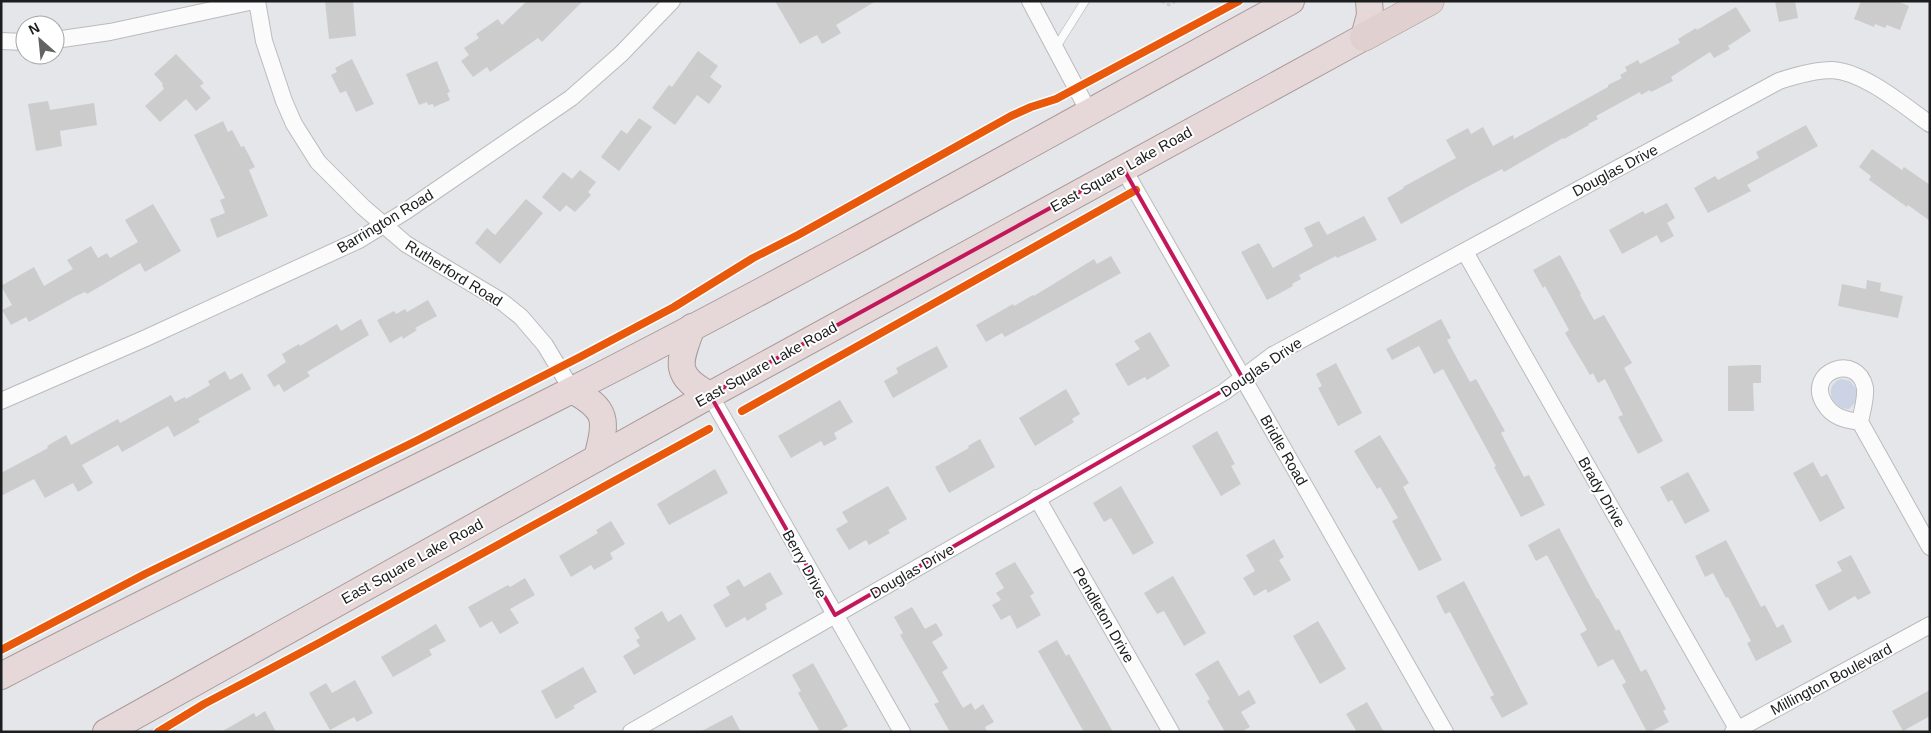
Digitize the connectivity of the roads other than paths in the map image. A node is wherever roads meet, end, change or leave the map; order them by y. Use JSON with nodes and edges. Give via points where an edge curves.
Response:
{"nodes":[{"id":1,"x":256,"y":1,"type":"edge"},
{"id":2,"x":672,"y":1,"type":"edge"},
{"id":3,"x":1030,"y":1,"type":"edge"},
{"id":4,"x":1085,"y":1,"type":"edge"},
{"id":5,"x":1292,"y":1,"type":"edge"},
{"id":6,"x":1369,"y":1,"type":"edge"},
{"id":7,"x":1430,"y":1,"type":"edge"},
{"id":8,"x":1364,"y":37,"type":"junction"},
{"id":9,"x":65,"y":39,"type":"edge"},
{"id":10,"x":1,"y":40,"type":"edge"},
{"id":11,"x":15,"y":41,"type":"edge"},
{"id":12,"x":1056,"y":49,"type":"junction"},
{"id":13,"x":1089,"y":112,"type":"junction"},
{"id":14,"x":1930,"y":124,"type":"edge"},
{"id":15,"x":1123,"y":168,"type":"junction"},
{"id":16,"x":384,"y":224,"type":"junction"},
{"id":17,"x":1465,"y":252,"type":"junction"},
{"id":18,"x":692,"y":327,"type":"junction"},
{"id":19,"x":1243,"y":379,"type":"junction"},
{"id":20,"x":572,"y":390,"type":"junction"},
{"id":21,"x":710,"y":395,"type":"junction"},
{"id":22,"x":1,"y":401,"type":"edge"},
{"id":23,"x":1860,"y":422,"type":"dead end"},
{"id":24,"x":597,"y":458,"type":"junction"},
{"id":25,"x":1037,"y":498,"type":"junction"},
{"id":26,"x":1930,"y":547,"type":"edge"},
{"id":27,"x":834,"y":615,"type":"junction"},
{"id":28,"x":1930,"y":625,"type":"edge"},
{"id":29,"x":1,"y":676,"type":"edge"},
{"id":30,"x":119,"y":727,"type":"edge"},
{"id":31,"x":633,"y":731,"type":"edge"},
{"id":32,"x":1736,"y":731,"type":"edge"},
{"id":33,"x":902,"y":732,"type":"edge"},
{"id":34,"x":1172,"y":732,"type":"edge"},
{"id":35,"x":1446,"y":732,"type":"edge"}],
"edges":[{"from":1,"to":9,"type":"street"},
{"from":1,"to":16,"type":"street","name":"Rutherford Road","via":[[264,41],[294,124],[318,162]]},
{"from":2,"to":16,"type":"street","name":"Barrington Road","via":[[622,54],[571,98]]},
{"from":3,"to":12,"type":"street"},
{"from":4,"to":12,"type":"lane"},
{"from":5,"to":13,"type":"highway"},
{"from":6,"to":8,"type":"highway","via":[[1370,15]]},
{"from":7,"to":8,"type":"highway","name":"East Square Lake Road"},
{"from":8,"to":15,"type":"highway","name":"East Square Lake Road"},
{"from":10,"to":11,"type":"street"},
{"from":12,"to":13,"type":"street"},
{"from":13,"to":18,"type":"highway"},
{"from":14,"to":17,"type":"street","name":"Douglas Drive","via":[[1867,82],[1849,74],[1834,70],[1802,74],[1779,81]]},
{"from":15,"to":19,"type":"street","name":"Bridle Road"},
{"from":15,"to":21,"type":"highway","name":"East Square Lake Road"},
{"from":16,"to":20,"type":"street","name":"Rutherford Road","via":[[406,244],[521,317],[545,344]]},
{"from":16,"to":22,"type":"street","name":"Barrington Road","via":[[324,257]]},
{"from":17,"to":19,"type":"street","name":"Douglas Drive","via":[[1273,355]]},
{"from":17,"to":32,"type":"street","name":"Brady Drive"},
{"from":18,"to":20,"type":"highway"},
{"from":18,"to":21,"type":"highway","via":[[682,353],[683,372],[688,381]]},
{"from":19,"to":25,"type":"street","name":"Douglas Drive"},
{"from":19,"to":35,"type":"street","name":"Bridle Road"},
{"from":20,"to":24,"type":"highway","via":[[592,401],[602,417]]},
{"from":20,"to":29,"type":"highway","via":[[185,581]]},
{"from":21,"to":24,"type":"highway","name":"East Square Lake Road"},
{"from":21,"to":27,"type":"street","name":"Berry Drive"},
{"from":23,"to":26,"type":"street"},
{"from":24,"to":30,"type":"highway","name":"East Square Lake Road"},
{"from":25,"to":27,"type":"street","name":"Douglas Drive"},
{"from":25,"to":34,"type":"street","name":"Pendleton Drive"},
{"from":27,"to":31,"type":"street","name":"Douglas Drive"},
{"from":27,"to":33,"type":"street","name":"Berry Drive"},
{"from":28,"to":32,"type":"street","name":"Millington Boulevard"}]}
